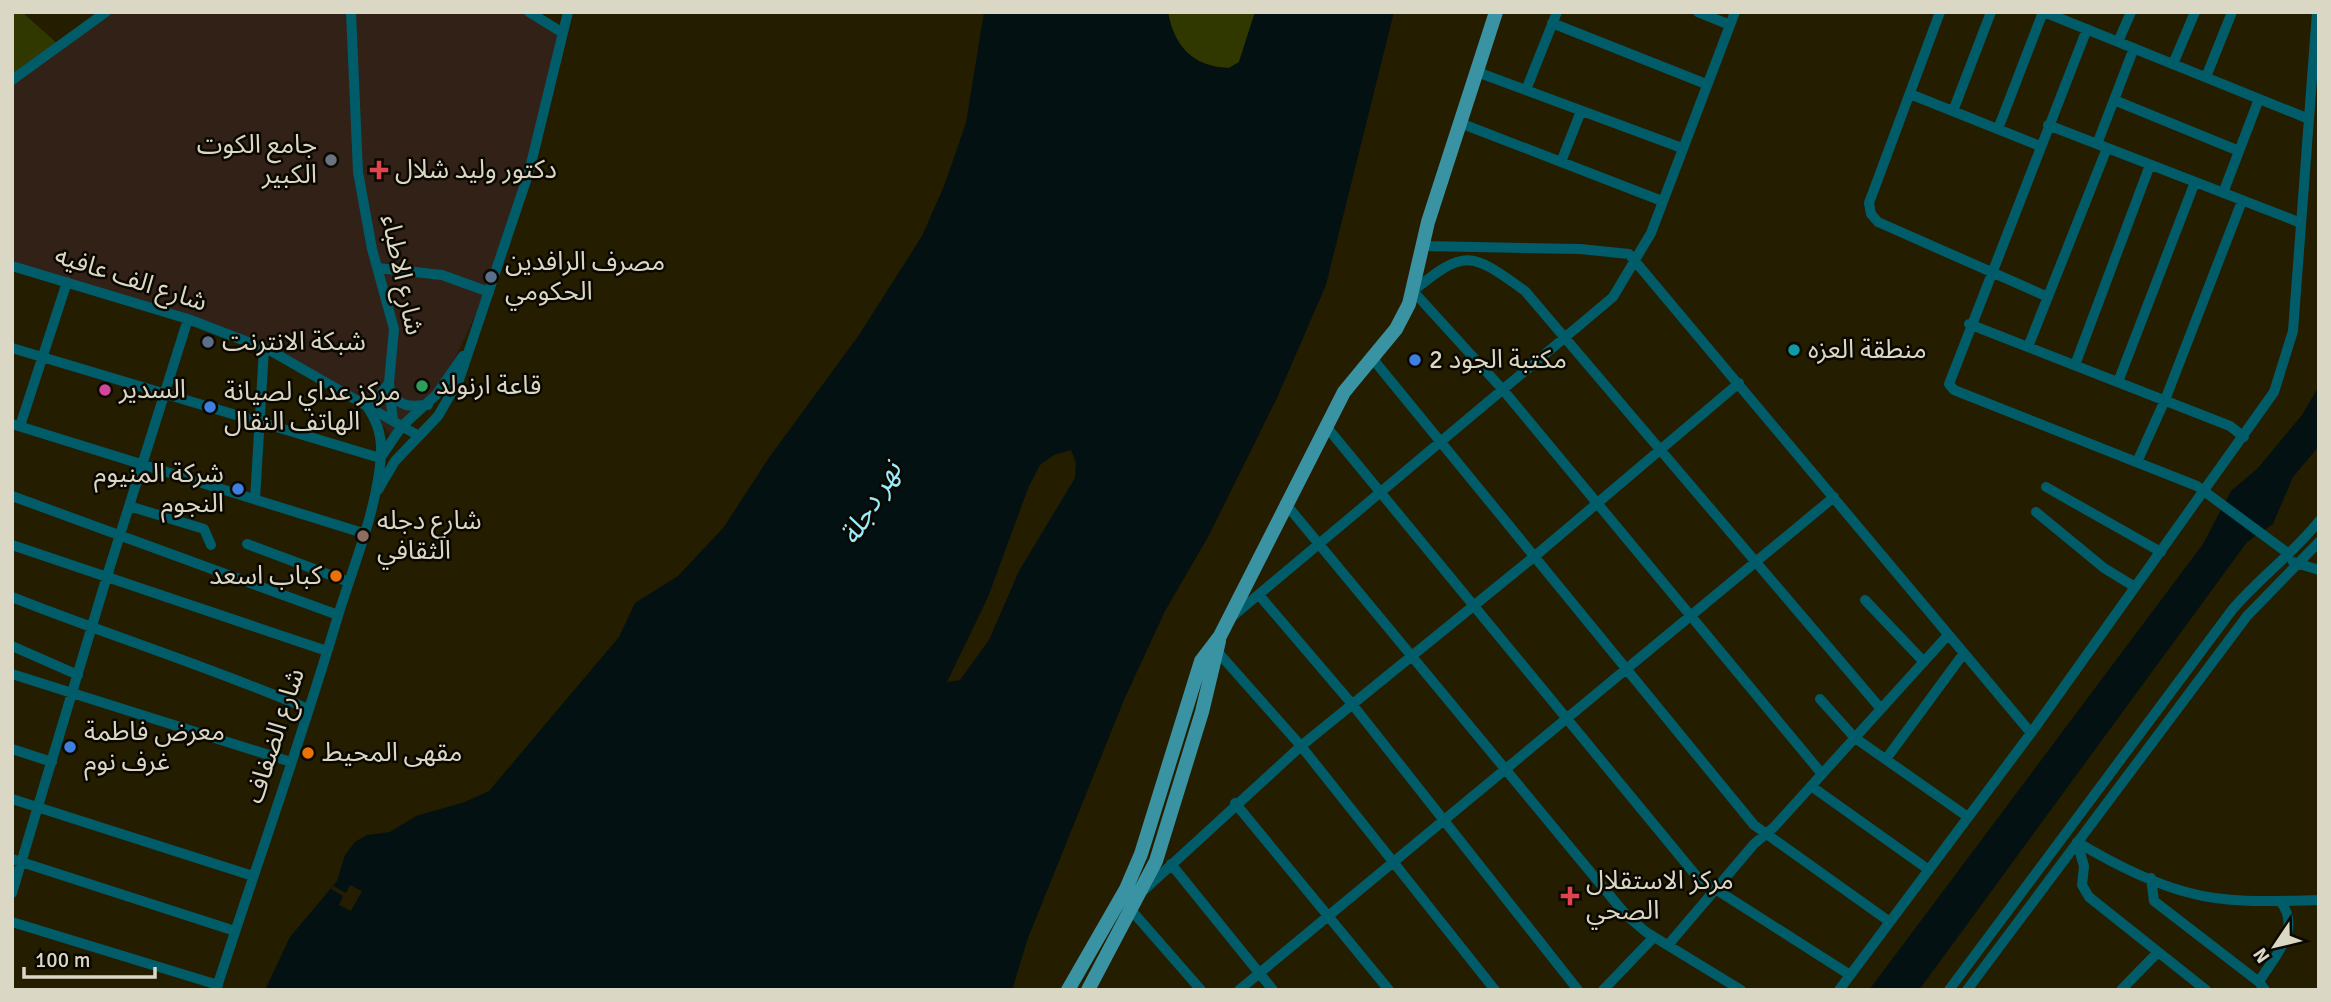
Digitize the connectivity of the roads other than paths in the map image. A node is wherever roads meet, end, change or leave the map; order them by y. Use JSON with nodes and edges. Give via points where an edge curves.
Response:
{"nodes":[{"id":1,"x":106,"y":12,"type":"edge"},
{"id":2,"x":351,"y":12,"type":"edge"},
{"id":3,"x":529,"y":12,"type":"edge"},
{"id":4,"x":568,"y":12,"type":"edge"},
{"id":5,"x":1496,"y":12,"type":"edge"},
{"id":6,"x":1699,"y":12,"type":"edge"},
{"id":7,"x":1735,"y":12,"type":"edge"},
{"id":8,"x":1940,"y":12,"type":"edge"},
{"id":9,"x":1991,"y":12,"type":"edge"},
{"id":10,"x":2044,"y":12,"type":"edge"},
{"id":11,"x":2131,"y":12,"type":"edge"},
{"id":12,"x":2195,"y":12,"type":"edge"},
{"id":13,"x":2232,"y":12,"type":"edge"},
{"id":14,"x":2317,"y":12,"type":"edge"},
{"id":15,"x":2064,"y":16,"type":"edge"},
{"id":16,"x":1554,"y":18,"type":"edge"},
{"id":17,"x":1730,"y":24,"type":"junction"},
{"id":18,"x":2087,"y":29,"type":"junction"},
{"id":19,"x":564,"y":33,"type":"junction"},
{"id":20,"x":2118,"y":42,"type":"junction"},
{"id":21,"x":2134,"y":48,"type":"junction"},
{"id":22,"x":2173,"y":64,"type":"junction"},
{"id":23,"x":1477,"y":72,"type":"junction"},
{"id":24,"x":2206,"y":77,"type":"junction"},
{"id":25,"x":12,"y":80,"type":"edge"},
{"id":26,"x":1706,"y":83,"type":"junction"},
{"id":27,"x":1526,"y":90,"type":"junction"},
{"id":28,"x":1910,"y":94,"type":"junction"},
{"id":29,"x":2259,"y":99,"type":"junction"},
{"id":30,"x":2114,"y":100,"type":"junction"},
{"id":31,"x":1581,"y":111,"type":"junction"},
{"id":32,"x":1953,"y":111,"type":"junction"},
{"id":33,"x":2309,"y":119,"type":"junction"},
{"id":34,"x":1460,"y":123,"type":"junction"},
{"id":35,"x":2048,"y":125,"type":"junction"},
{"id":36,"x":1998,"y":129,"type":"junction"},
{"id":37,"x":2040,"y":146,"type":"junction"},
{"id":38,"x":2102,"y":146,"type":"junction"},
{"id":39,"x":1682,"y":148,"type":"junction"},
{"id":40,"x":2239,"y":151,"type":"junction"},
{"id":41,"x":1561,"y":162,"type":"junction"},
{"id":42,"x":2150,"y":165,"type":"junction"},
{"id":43,"x":2195,"y":182,"type":"junction"},
{"id":44,"x":2223,"y":193,"type":"junction"},
{"id":45,"x":1662,"y":201,"type":"junction"},
{"id":46,"x":2242,"y":201,"type":"junction"},
{"id":47,"x":2301,"y":223,"type":"junction"},
{"id":48,"x":1423,"y":246,"type":"junction"},
{"id":49,"x":1636,"y":260,"type":"junction"},
{"id":50,"x":12,"y":266,"type":"edge"},
{"id":51,"x":378,"y":268,"type":"junction"},
{"id":52,"x":1990,"y":272,"type":"junction"},
{"id":53,"x":67,"y":282,"type":"junction"},
{"id":54,"x":1413,"y":291,"type":"junction"},
{"id":55,"x":489,"y":292,"type":"junction"},
{"id":56,"x":2048,"y":297,"type":"junction"},
{"id":57,"x":188,"y":319,"type":"junction"},
{"id":58,"x":1969,"y":324,"type":"junction"},
{"id":59,"x":1566,"y":339,"type":"junction"},
{"id":60,"x":2028,"y":347,"type":"junction"},
{"id":61,"x":12,"y":348,"type":"edge"},
{"id":62,"x":469,"y":348,"type":"junction"},
{"id":63,"x":264,"y":349,"type":"junction"},
{"id":64,"x":43,"y":358,"type":"junction"},
{"id":65,"x":1372,"y":358,"type":"junction"},
{"id":66,"x":2075,"y":365,"type":"junction"},
{"id":67,"x":2118,"y":382,"type":"junction"},
{"id":68,"x":389,"y":383,"type":"junction"},
{"id":69,"x":1739,"y":383,"type":"junction"},
{"id":70,"x":1504,"y":391,"type":"junction"},
{"id":71,"x":164,"y":395,"type":"junction"},
{"id":72,"x":2165,"y":400,"type":"junction"},
{"id":73,"x":366,"y":405,"type":"junction"},
{"id":74,"x":428,"y":405,"type":"junction"},
{"id":75,"x":262,"y":422,"type":"junction"},
{"id":76,"x":397,"y":424,"type":"junction"},
{"id":77,"x":16,"y":425,"type":"edge"},
{"id":78,"x":1325,"y":425,"type":"junction"},
{"id":79,"x":419,"y":436,"type":"junction"},
{"id":80,"x":2244,"y":437,"type":"junction"},
{"id":81,"x":1442,"y":442,"type":"junction"},
{"id":82,"x":1660,"y":451,"type":"junction"},
{"id":83,"x":380,"y":458,"type":"junction"},
{"id":84,"x":2137,"y":461,"type":"junction"},
{"id":85,"x":143,"y":463,"type":"junction"},
{"id":86,"x":2046,"y":487,"type":"dead end"},
{"id":87,"x":2205,"y":492,"type":"junction"},
{"id":88,"x":1382,"y":493,"type":"junction"},
{"id":89,"x":12,"y":496,"type":"edge"},
{"id":90,"x":374,"y":496,"type":"junction"},
{"id":91,"x":1834,"y":497,"type":"junction"},
{"id":92,"x":256,"y":499,"type":"junction"},
{"id":93,"x":1285,"y":503,"type":"junction"},
{"id":94,"x":1597,"y":505,"type":"junction"},
{"id":95,"x":129,"y":506,"type":"junction"},
{"id":96,"x":2036,"y":512,"type":"dead end"},
{"id":97,"x":2319,"y":522,"type":"edge"},
{"id":98,"x":363,"y":533,"type":"junction"},
{"id":99,"x":120,"y":535,"type":"junction"},
{"id":100,"x":2319,"y":542,"type":"edge"},
{"id":101,"x":211,"y":544,"type":"dead end"},
{"id":102,"x":247,"y":544,"type":"dead end"},
{"id":103,"x":1320,"y":544,"type":"junction"},
{"id":104,"x":12,"y":545,"type":"edge"},
{"id":105,"x":2161,"y":552,"type":"junction"},
{"id":106,"x":2288,"y":554,"type":"junction"},
{"id":107,"x":2313,"y":555,"type":"edge"},
{"id":108,"x":1535,"y":556,"type":"junction"},
{"id":109,"x":1755,"y":562,"type":"junction"},
{"id":110,"x":2297,"y":564,"type":"junction"},
{"id":111,"x":2319,"y":570,"type":"edge"},
{"id":112,"x":107,"y":576,"type":"junction"},
{"id":113,"x":349,"y":582,"type":"junction"},
{"id":114,"x":2135,"y":587,"type":"junction"},
{"id":115,"x":1259,"y":595,"type":"junction"},
{"id":116,"x":12,"y":597,"type":"edge"},
{"id":117,"x":1864,"y":600,"type":"dead end"},
{"id":118,"x":1475,"y":606,"type":"junction"},
{"id":119,"x":338,"y":615,"type":"junction"},
{"id":120,"x":1689,"y":616,"type":"junction"},
{"id":121,"x":1228,"y":620,"type":"junction"},
{"id":122,"x":92,"y":628,"type":"junction"},
{"id":123,"x":1948,"y":635,"type":"junction"},
{"id":124,"x":1218,"y":643,"type":"junction"},
{"id":125,"x":12,"y":646,"type":"edge"},
{"id":126,"x":327,"y":651,"type":"junction"},
{"id":127,"x":1964,"y":653,"type":"junction"},
{"id":128,"x":1412,"y":656,"type":"junction"},
{"id":129,"x":1924,"y":662,"type":"junction"},
{"id":130,"x":1625,"y":667,"type":"junction"},
{"id":131,"x":12,"y":674,"type":"edge"},
{"id":132,"x":78,"y":675,"type":"junction"},
{"id":133,"x":73,"y":693,"type":"junction"},
{"id":134,"x":1820,"y":699,"type":"dead end"},
{"id":135,"x":1352,"y":704,"type":"junction"},
{"id":136,"x":308,"y":709,"type":"junction"},
{"id":137,"x":1881,"y":709,"type":"junction"},
{"id":138,"x":1566,"y":717,"type":"junction"},
{"id":139,"x":2031,"y":733,"type":"junction"},
{"id":140,"x":1855,"y":738,"type":"junction"},
{"id":141,"x":1301,"y":746,"type":"junction"},
{"id":142,"x":12,"y":749,"type":"edge"},
{"id":143,"x":1885,"y":759,"type":"junction"},
{"id":144,"x":52,"y":762,"type":"junction"},
{"id":145,"x":291,"y":762,"type":"junction"},
{"id":146,"x":1506,"y":769,"type":"junction"},
{"id":147,"x":1822,"y":774,"type":"junction"},
{"id":148,"x":1811,"y":786,"type":"junction"},
{"id":149,"x":12,"y":799,"type":"edge"},
{"id":150,"x":1236,"y":803,"type":"junction"},
{"id":151,"x":38,"y":807,"type":"junction"},
{"id":152,"x":1968,"y":817,"type":"junction"},
{"id":153,"x":1445,"y":819,"type":"junction"},
{"id":154,"x":1763,"y":835,"type":"junction"},
{"id":155,"x":2077,"y":842,"type":"junction"},
{"id":156,"x":17,"y":860,"type":"edge"},
{"id":157,"x":1393,"y":862,"type":"junction"},
{"id":158,"x":1171,"y":864,"type":"junction"},
{"id":159,"x":1929,"y":870,"type":"junction"},
{"id":160,"x":253,"y":876,"type":"junction"},
{"id":161,"x":2151,"y":878,"type":"junction"},
{"id":162,"x":1715,"y":889,"type":"junction"},
{"id":163,"x":1142,"y":891,"type":"junction"},
{"id":164,"x":12,"y":894,"type":"edge"},
{"id":165,"x":2319,"y":900,"type":"edge"},
{"id":166,"x":2280,"y":901,"type":"junction"},
{"id":167,"x":1132,"y":911,"type":"junction"},
{"id":168,"x":1328,"y":915,"type":"junction"},
{"id":169,"x":12,"y":922,"type":"edge"},
{"id":170,"x":1890,"y":922,"type":"junction"},
{"id":171,"x":235,"y":931,"type":"junction"},
{"id":172,"x":1654,"y":937,"type":"junction"},
{"id":173,"x":1668,"y":945,"type":"junction"},
{"id":174,"x":2158,"y":952,"type":"junction"},
{"id":175,"x":1259,"y":973,"type":"junction"},
{"id":176,"x":1850,"y":975,"type":"junction"},
{"id":177,"x":2262,"y":986,"type":"edge"},
{"id":178,"x":217,"y":988,"type":"edge"},
{"id":179,"x":1068,"y":990,"type":"edge"},
{"id":180,"x":1088,"y":990,"type":"edge"},
{"id":181,"x":1200,"y":990,"type":"edge"},
{"id":182,"x":1239,"y":990,"type":"edge"},
{"id":183,"x":1273,"y":990,"type":"edge"},
{"id":184,"x":1390,"y":990,"type":"edge"},
{"id":185,"x":1495,"y":990,"type":"edge"},
{"id":186,"x":1578,"y":990,"type":"edge"},
{"id":187,"x":1603,"y":990,"type":"edge"},
{"id":188,"x":1741,"y":990,"type":"edge"},
{"id":189,"x":1839,"y":990,"type":"edge"},
{"id":190,"x":1949,"y":990,"type":"edge"},
{"id":191,"x":1967,"y":990,"type":"edge"},
{"id":192,"x":2121,"y":990,"type":"edge"},
{"id":193,"x":2206,"y":990,"type":"edge"}],
"edges":[{"from":1,"to":25,"type":"street"},
{"from":2,"to":51,"type":"street","name":"شارع الاطباء","via":[[357,166]]},
{"from":3,"to":19,"type":"street"},
{"from":4,"to":19,"type":"street"},
{"from":5,"to":23,"type":"main road"},
{"from":6,"to":17,"type":"street"},
{"from":7,"to":17,"type":"street"},
{"from":8,"to":28,"type":"street"},
{"from":9,"to":32,"type":"street"},
{"from":10,"to":15,"type":"street"},
{"from":10,"to":36,"type":"street"},
{"from":11,"to":20,"type":"street"},
{"from":12,"to":22,"type":"street"},
{"from":13,"to":24,"type":"street"},
{"from":14,"to":33,"type":"street"},
{"from":15,"to":18,"type":"street"},
{"from":16,"to":26,"type":"street"},
{"from":16,"to":27,"type":"street"},
{"from":17,"to":26,"type":"street"},
{"from":18,"to":20,"type":"street"},
{"from":18,"to":35,"type":"street"},
{"from":19,"to":55,"type":"street","via":[[529,173]]},
{"from":20,"to":21,"type":"street"},
{"from":21,"to":22,"type":"street"},
{"from":21,"to":30,"type":"street"},
{"from":22,"to":24,"type":"street"},
{"from":23,"to":27,"type":"street"},
{"from":23,"to":34,"type":"main road"},
{"from":24,"to":29,"type":"street"},
{"from":26,"to":39,"type":"street"},
{"from":27,"to":31,"type":"street"},
{"from":28,"to":32,"type":"street"},
{"from":28,"to":52,"type":"street","via":[[1869,203],[1871,214],[1878,222]]},
{"from":29,"to":33,"type":"street"},
{"from":29,"to":40,"type":"street"},
{"from":30,"to":38,"type":"street"},
{"from":30,"to":40,"type":"street"},
{"from":31,"to":39,"type":"street"},
{"from":31,"to":41,"type":"street"},
{"from":32,"to":36,"type":"street"},
{"from":33,"to":47,"type":"street"},
{"from":34,"to":41,"type":"street"},
{"from":34,"to":48,"type":"main road"},
{"from":35,"to":37,"type":"street"},
{"from":35,"to":38,"type":"street"},
{"from":36,"to":37,"type":"street"},
{"from":37,"to":52,"type":"street"},
{"from":38,"to":42,"type":"street"},
{"from":38,"to":56,"type":"street"},
{"from":39,"to":45,"type":"street"},
{"from":40,"to":44,"type":"street"},
{"from":41,"to":45,"type":"street"},
{"from":42,"to":43,"type":"street"},
{"from":42,"to":66,"type":"street"},
{"from":43,"to":44,"type":"street"},
{"from":43,"to":67,"type":"street"},
{"from":44,"to":46,"type":"street"},
{"from":45,"to":49,"type":"street"},
{"from":46,"to":47,"type":"street"},
{"from":46,"to":72,"type":"street"},
{"from":47,"to":80,"type":"street","via":[[2287,356],[2274,392]]},
{"from":48,"to":49,"type":"street","via":[[1618,251]]},
{"from":48,"to":54,"type":"main road"},
{"from":49,"to":59,"type":"street","via":[[1613,297]]},
{"from":49,"to":69,"type":"street"},
{"from":50,"to":53,"type":"street","name":"شارع الف عافيه"},
{"from":51,"to":55,"type":"street","via":[[442,275]]},
{"from":51,"to":68,"type":"street","name":"شارع الاطباء","via":[[394,329]]},
{"from":52,"to":56,"type":"street"},
{"from":52,"to":58,"type":"street"},
{"from":53,"to":57,"type":"street","name":"شارع الف عافيه"},
{"from":53,"to":64,"type":"street"},
{"from":54,"to":59,"type":"street","via":[[1447,264],[1475,261],[1525,290]]},
{"from":54,"to":65,"type":"main road","via":[[1396,329]]},
{"from":54,"to":70,"type":"street"},
{"from":55,"to":62,"type":"street"},
{"from":56,"to":60,"type":"street"},
{"from":57,"to":63,"type":"street","name":"شارع الف عافيه"},
{"from":57,"to":71,"type":"street"},
{"from":58,"to":60,"type":"street"},
{"from":58,"to":84,"type":"street","via":[[1948,379],[1954,390]]},
{"from":59,"to":70,"type":"street"},
{"from":59,"to":82,"type":"street"},
{"from":60,"to":66,"type":"street"},
{"from":61,"to":64,"type":"street"},
{"from":62,"to":74,"type":"street"},
{"from":62,"to":79,"type":"street","via":[[444,407]]},
{"from":63,"to":73,"type":"street","name":"شارع الف عافيه"},
{"from":63,"to":75,"type":"street"},
{"from":64,"to":71,"type":"street"},
{"from":64,"to":77,"type":"street"},
{"from":65,"to":78,"type":"main road"},
{"from":65,"to":81,"type":"street"},
{"from":66,"to":67,"type":"street"},
{"from":67,"to":72,"type":"street"},
{"from":68,"to":73,"type":"street"},
{"from":68,"to":74,"type":"street","via":[[398,402],[406,407]]},
{"from":68,"to":76,"type":"street","name":"شارع الاطباء"},
{"from":69,"to":82,"type":"street"},
{"from":69,"to":91,"type":"street"},
{"from":70,"to":81,"type":"street"},
{"from":70,"to":94,"type":"street"},
{"from":71,"to":75,"type":"street"},
{"from":71,"to":85,"type":"street"},
{"from":72,"to":80,"type":"street","via":[[2230,426]]},
{"from":72,"to":84,"type":"street"},
{"from":73,"to":76,"type":"street","name":"شارع الف عافيه"},
{"from":73,"to":83,"type":"street","via":[[377,420]]},
{"from":74,"to":76,"type":"street"},
{"from":75,"to":83,"type":"street"},
{"from":75,"to":92,"type":"street"},
{"from":76,"to":79,"type":"street","name":"شارع الف عافيه"},
{"from":76,"to":83,"type":"street"},
{"from":77,"to":85,"type":"street"},
{"from":78,"to":88,"type":"street"},
{"from":78,"to":93,"type":"main road"},
{"from":79,"to":90,"type":"street","via":[[395,461]]},
{"from":80,"to":87,"type":"street"},
{"from":81,"to":88,"type":"street"},
{"from":81,"to":108,"type":"street"},
{"from":82,"to":94,"type":"street"},
{"from":82,"to":109,"type":"street"},
{"from":83,"to":90,"type":"street"},
{"from":84,"to":87,"type":"street"},
{"from":85,"to":92,"type":"street"},
{"from":85,"to":95,"type":"street"},
{"from":86,"to":105,"type":"street"},
{"from":87,"to":105,"type":"street"},
{"from":87,"to":106,"type":"street"},
{"from":88,"to":103,"type":"street"},
{"from":88,"to":118,"type":"street"},
{"from":89,"to":99,"type":"street"},
{"from":90,"to":98,"type":"street","name":"شارع الضفاف"},
{"from":91,"to":109,"type":"street"},
{"from":91,"to":123,"type":"street"},
{"from":92,"to":98,"type":"street"},
{"from":93,"to":103,"type":"street"},
{"from":93,"to":121,"type":"main road"},
{"from":94,"to":108,"type":"street"},
{"from":94,"to":120,"type":"street"},
{"from":95,"to":99,"type":"street"},
{"from":95,"to":101,"type":"street","via":[[204,529]]},
{"from":96,"to":114,"type":"street","via":[[2104,568]]},
{"from":97,"to":106,"type":"street"},
{"from":98,"to":113,"type":"street","name":"شارع الضفاف"},
{"from":99,"to":112,"type":"street"},
{"from":99,"to":119,"type":"street"},
{"from":100,"to":107,"type":"street"},
{"from":102,"to":113,"type":"street"},
{"from":103,"to":115,"type":"street"},
{"from":103,"to":128,"type":"street"},
{"from":104,"to":112,"type":"street"},
{"from":105,"to":114,"type":"street"},
{"from":106,"to":107,"type":"street"},
{"from":106,"to":110,"type":"street"},
{"from":106,"to":190,"type":"street","via":[[2232,610]]},
{"from":107,"to":110,"type":"street"},
{"from":108,"to":118,"type":"street"},
{"from":108,"to":130,"type":"street"},
{"from":109,"to":120,"type":"street"},
{"from":109,"to":137,"type":"street"},
{"from":110,"to":111,"type":"street"},
{"from":110,"to":155,"type":"street","via":[[2247,616]]},
{"from":112,"to":122,"type":"street"},
{"from":112,"to":126,"type":"street"},
{"from":113,"to":119,"type":"street","name":"شارع الضفاف"},
{"from":114,"to":139,"type":"street"},
{"from":115,"to":121,"type":"street"},
{"from":115,"to":135,"type":"street"},
{"from":116,"to":122,"type":"street"},
{"from":117,"to":129,"type":"street"},
{"from":118,"to":128,"type":"street"},
{"from":118,"to":138,"type":"street"},
{"from":119,"to":126,"type":"street","name":"شارع الضفاف"},
{"from":120,"to":130,"type":"street"},
{"from":120,"to":147,"type":"street"},
{"from":121,"to":124,"type":"main road"},
{"from":122,"to":132,"type":"street"},
{"from":122,"to":136,"type":"street","via":[[249,683]]},
{"from":123,"to":127,"type":"street"},
{"from":123,"to":129,"type":"street"},
{"from":124,"to":141,"type":"street"},
{"from":124,"to":163,"type":"main road","via":[[1202,712]]},
{"from":124,"to":179,"type":"main road","via":[[1194,677],[1141,854]]},
{"from":125,"to":132,"type":"street"},
{"from":126,"to":136,"type":"street","name":"شارع الضفاف"},
{"from":127,"to":139,"type":"street"},
{"from":127,"to":143,"type":"street"},
{"from":128,"to":135,"type":"street"},
{"from":128,"to":146,"type":"street"},
{"from":129,"to":137,"type":"street"},
{"from":130,"to":138,"type":"street"},
{"from":130,"to":154,"type":"street"},
{"from":131,"to":133,"type":"street"},
{"from":132,"to":133,"type":"street"},
{"from":133,"to":144,"type":"street"},
{"from":133,"to":145,"type":"street"},
{"from":134,"to":140,"type":"street"},
{"from":135,"to":141,"type":"street"},
{"from":135,"to":153,"type":"street"},
{"from":136,"to":145,"type":"street","name":"شارع الضفاف"},
{"from":137,"to":140,"type":"street"},
{"from":138,"to":146,"type":"street"},
{"from":138,"to":162,"type":"street","via":[[1690,869]]},
{"from":139,"to":152,"type":"street"},
{"from":140,"to":143,"type":"street"},
{"from":140,"to":147,"type":"street"},
{"from":141,"to":150,"type":"street"},
{"from":141,"to":157,"type":"street"},
{"from":142,"to":144,"type":"street"},
{"from":143,"to":152,"type":"street"},
{"from":144,"to":151,"type":"street"},
{"from":145,"to":160,"type":"street","name":"شارع الضفاف"},
{"from":146,"to":153,"type":"street"},
{"from":146,"to":172,"type":"street","via":[[1626,915]]},
{"from":147,"to":148,"type":"street"},
{"from":148,"to":154,"type":"street"},
{"from":148,"to":159,"type":"street"},
{"from":149,"to":151,"type":"street"},
{"from":150,"to":158,"type":"street"},
{"from":150,"to":168,"type":"street"},
{"from":151,"to":156,"type":"street"},
{"from":151,"to":160,"type":"street"},
{"from":152,"to":159,"type":"street"},
{"from":153,"to":157,"type":"street"},
{"from":153,"to":186,"type":"street"},
{"from":154,"to":162,"type":"street"},
{"from":154,"to":170,"type":"street"},
{"from":155,"to":161,"type":"street"},
{"from":155,"to":174,"type":"street","via":[[2084,866],[2082,885],[2089,897]]},
{"from":155,"to":191,"type":"street"},
{"from":156,"to":164,"type":"street"},
{"from":156,"to":171,"type":"street"},
{"from":157,"to":168,"type":"street"},
{"from":157,"to":185,"type":"street"},
{"from":158,"to":163,"type":"street"},
{"from":158,"to":175,"type":"street"},
{"from":159,"to":170,"type":"street"},
{"from":160,"to":171,"type":"street","name":"شارع الضفاف"},
{"from":161,"to":166,"type":"street","via":[[2189,893]]},
{"from":161,"to":177,"type":"street","via":[[2154,901]]},
{"from":162,"to":173,"type":"street"},
{"from":162,"to":176,"type":"street"},
{"from":163,"to":167,"type":"main road"},
{"from":165,"to":166,"type":"street"},
{"from":166,"to":177,"type":"street","via":[[2289,916],[2288,936]]},
{"from":167,"to":180,"type":"main road"},
{"from":167,"to":181,"type":"street"},
{"from":168,"to":175,"type":"street"},
{"from":168,"to":184,"type":"street"},
{"from":169,"to":178,"type":"street"},
{"from":170,"to":176,"type":"street"},
{"from":171,"to":178,"type":"street","name":"شارع الضفاف"},
{"from":172,"to":173,"type":"street"},
{"from":172,"to":187,"type":"street"},
{"from":173,"to":188,"type":"street"},
{"from":174,"to":192,"type":"street"},
{"from":174,"to":193,"type":"street"},
{"from":175,"to":182,"type":"street"},
{"from":175,"to":183,"type":"street"},
{"from":176,"to":189,"type":"street"}]}
